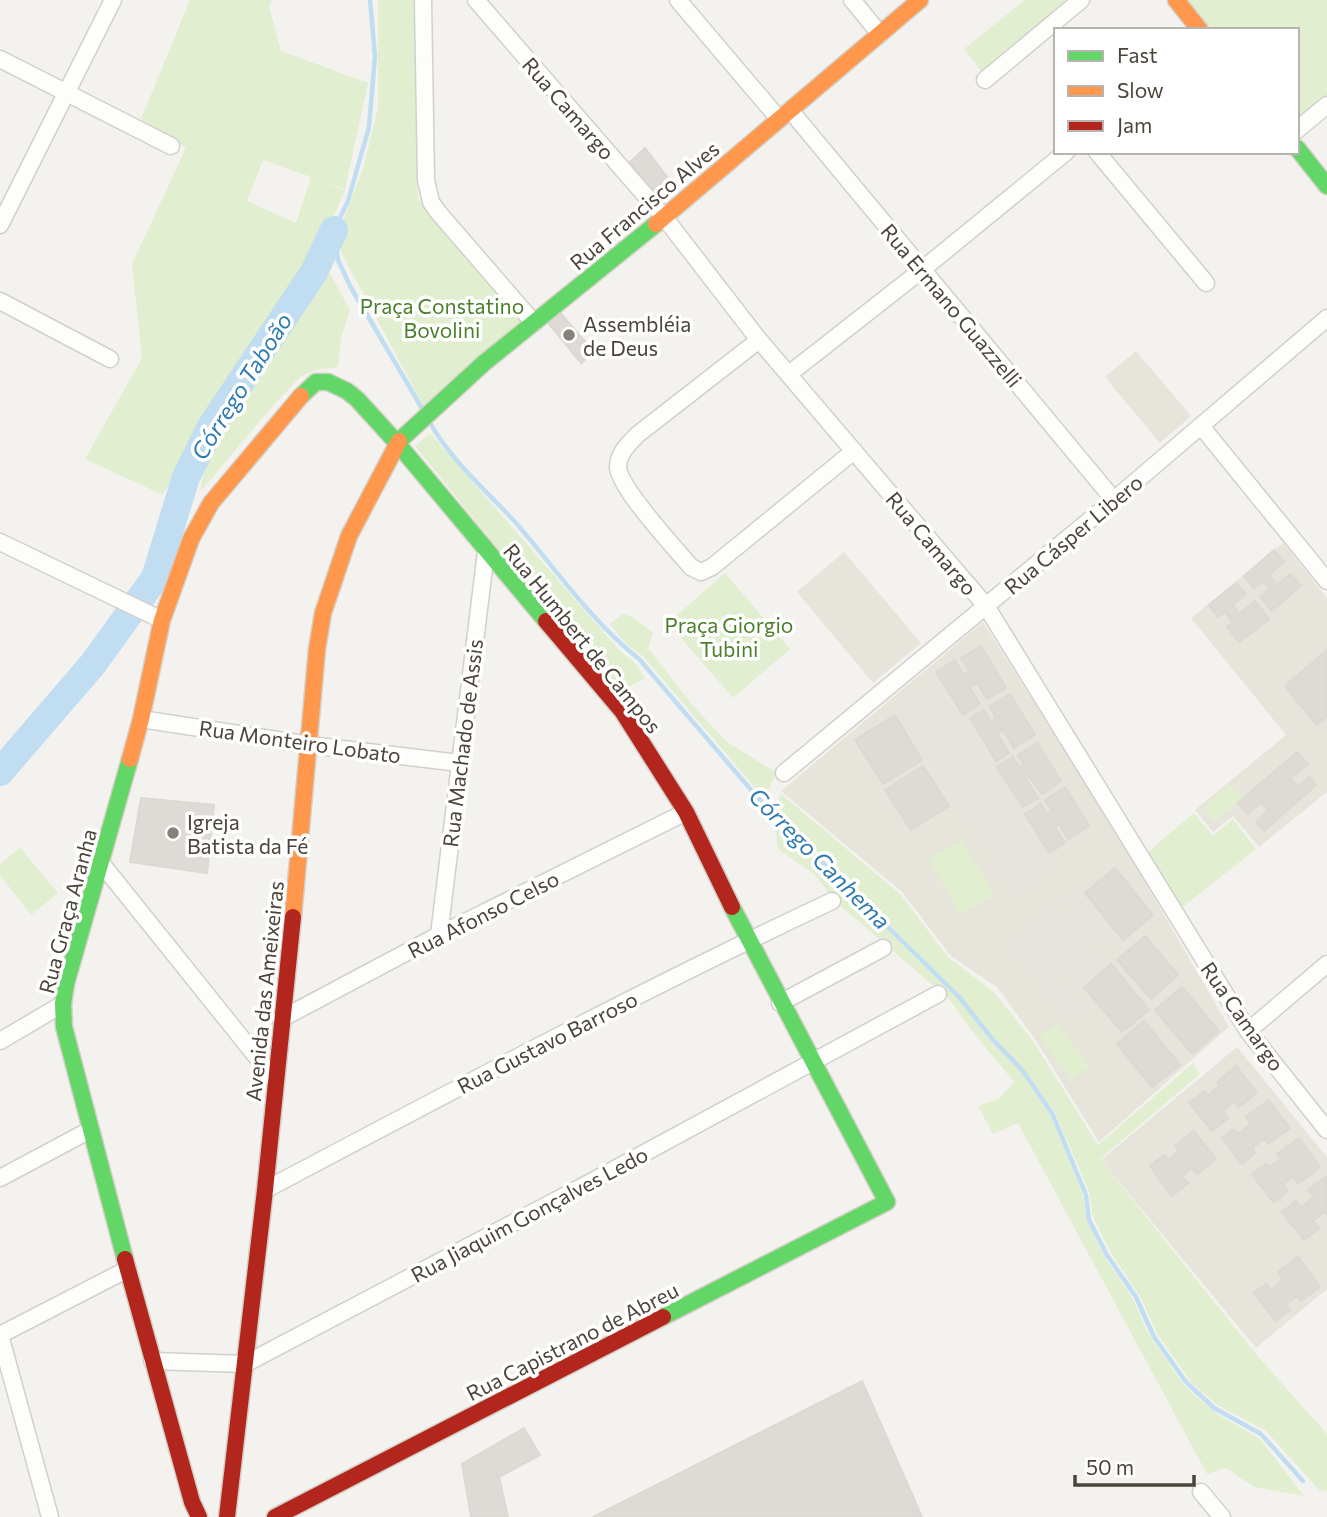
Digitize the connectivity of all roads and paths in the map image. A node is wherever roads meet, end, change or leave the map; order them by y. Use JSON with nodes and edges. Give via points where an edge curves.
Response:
{"nodes":[{"id":1,"x":114,"y":0,"type":"edge"},
{"id":2,"x":423,"y":0,"type":"edge"},
{"id":3,"x":476,"y":0,"type":"edge"},
{"id":4,"x":678,"y":0,"type":"edge"},
{"id":5,"x":852,"y":0,"type":"edge"},
{"id":6,"x":920,"y":0,"type":"edge"},
{"id":7,"x":1081,"y":0,"type":"edge"},
{"id":8,"x":1176,"y":0,"type":"edge"},
{"id":9,"x":1198,"y":28,"type":"edge"},
{"id":10,"x":880,"y":34,"type":"junction"},
{"id":11,"x":0,"y":59,"type":"edge"},
{"id":12,"x":985,"y":80,"type":"dead end"},
{"id":13,"x":67,"y":93,"type":"junction"},
{"id":14,"x":1327,"y":105,"type":"edge"},
{"id":15,"x":785,"y":115,"type":"junction"},
{"id":16,"x":1299,"y":128,"type":"edge"},
{"id":17,"x":171,"y":146,"type":"dead end"},
{"id":18,"x":1299,"y":151,"type":"edge"},
{"id":19,"x":1064,"y":154,"type":"edge"},
{"id":20,"x":1099,"y":154,"type":"edge"},
{"id":21,"x":1327,"y":186,"type":"edge"},
{"id":22,"x":664,"y":217,"type":"junction"},
{"id":23,"x":0,"y":225,"type":"edge"},
{"id":24,"x":923,"y":269,"type":"junction"},
{"id":25,"x":1206,"y":283,"type":"dead end"},
{"id":26,"x":0,"y":301,"type":"edge"},
{"id":27,"x":1327,"y":318,"type":"edge"},
{"id":28,"x":534,"y":323,"type":"junction"},
{"id":29,"x":760,"y":340,"type":"junction"},
{"id":30,"x":110,"y":359,"type":"dead end"},
{"id":31,"x":789,"y":374,"type":"junction"},
{"id":32,"x":305,"y":391,"type":"joint"},
{"id":33,"x":1201,"y":426,"type":"junction"},
{"id":34,"x":397,"y":443,"type":"junction"},
{"id":35,"x":854,"y":451,"type":"junction"},
{"id":36,"x":1114,"y":500,"type":"junction"},
{"id":37,"x":0,"y":544,"type":"edge"},
{"id":38,"x":486,"y":552,"type":"junction"},
{"id":39,"x":1327,"y":580,"type":"edge"},
{"id":40,"x":986,"y":606,"type":"junction"},
{"id":41,"x":160,"y":619,"type":"junction"},
{"id":42,"x":141,"y":719,"type":"junction"},
{"id":43,"x":310,"y":745,"type":"junction"},
{"id":44,"x":459,"y":762,"type":"junction"},
{"id":45,"x":784,"y":773,"type":"dead end"},
{"id":46,"x":685,"y":811,"type":"junction"},
{"id":47,"x":102,"y":863,"type":"junction"},
{"id":48,"x":832,"y":901,"type":"dead end"},
{"id":49,"x":439,"y":935,"type":"junction"},
{"id":50,"x":748,"y":940,"type":"junction"},
{"id":51,"x":883,"y":948,"type":"dead end"},
{"id":52,"x":1327,"y":964,"type":"edge"},
{"id":53,"x":938,"y":994,"type":"dead end"},
{"id":54,"x":780,"y":1003,"type":"junction"},
{"id":55,"x":63,"y":1004,"type":"junction"},
{"id":56,"x":282,"y":1019,"type":"junction"},
{"id":57,"x":1248,"y":1031,"type":"junction"},
{"id":58,"x":0,"y":1041,"type":"edge"},
{"id":59,"x":812,"y":1063,"type":"junction"},
{"id":60,"x":276,"y":1081,"type":"junction"},
{"id":61,"x":90,"y":1130,"type":"junction"},
{"id":62,"x":1327,"y":1130,"type":"edge"},
{"id":63,"x":0,"y":1178,"type":"edge"},
{"id":64,"x":265,"y":1189,"type":"junction"},
{"id":65,"x":887,"y":1202,"type":"joint"},
{"id":66,"x":128,"y":1269,"type":"junction"},
{"id":67,"x":0,"y":1335,"type":"edge"},
{"id":68,"x":152,"y":1361,"type":"junction"},
{"id":69,"x":245,"y":1364,"type":"junction"},
{"id":70,"x":1201,"y":1492,"type":"dead end"},
{"id":71,"x":50,"y":1517,"type":"edge"},
{"id":72,"x":199,"y":1517,"type":"edge"},
{"id":73,"x":227,"y":1517,"type":"edge"},
{"id":74,"x":275,"y":1517,"type":"edge"},
{"id":75,"x":1222,"y":1517,"type":"edge"}],
"edges":[{"from":1,"to":13,"type":"street"},
{"from":2,"to":28,"type":"street","via":[[426,180],[431,202]]},
{"from":3,"to":22,"type":"street","name":"Rua Camargo"},
{"from":4,"to":15,"type":"street","name":"Rua Ermano Guazzelli"},
{"from":5,"to":10,"type":"street"},
{"from":6,"to":10,"type":"street","name":"Rua Francisco Alves"},
{"from":7,"to":12,"type":"street"},
{"from":8,"to":9,"type":"street"},
{"from":10,"to":15,"type":"street","name":"Rua Francisco Alves"},
{"from":11,"to":13,"type":"street"},
{"from":13,"to":17,"type":"street"},
{"from":13,"to":23,"type":"street"},
{"from":14,"to":16,"type":"street"},
{"from":15,"to":22,"type":"street","name":"Rua Francisco Alves"},
{"from":15,"to":24,"type":"street","name":"Rua Ermano Guazzelli"},
{"from":18,"to":21,"type":"street"},
{"from":19,"to":24,"type":"street"},
{"from":20,"to":25,"type":"street"},
{"from":22,"to":28,"type":"street","name":"Rua Francisco Alves"},
{"from":22,"to":29,"type":"street","name":"Rua Camargo"},
{"from":24,"to":31,"type":"street"},
{"from":24,"to":36,"type":"street","name":"Rua Ermano Guazzelli"},
{"from":26,"to":30,"type":"street"},
{"from":27,"to":33,"type":"street","name":"Rua Cásper Libero"},
{"from":28,"to":34,"type":"street","name":"Rua Francisco Alves"},
{"from":29,"to":31,"type":"street","name":"Rua Camargo"},
{"from":29,"to":35,"type":"street","via":[[637,435],[619,459],[625,486],[691,567],[701,572],[712,567]]},
{"from":31,"to":35,"type":"street","name":"Rua Camargo"},
{"from":32,"to":34,"type":"street","name":"Rua Humbert de Campos","via":[[316,382],[347,391]]},
{"from":32,"to":41,"type":"street","name":"Rua Graça Aranha","via":[[211,503]]},
{"from":33,"to":36,"type":"street","name":"Rua Cásper Libero"},
{"from":33,"to":39,"type":"street"},
{"from":34,"to":38,"type":"street","name":"Rua Humbert de Campos"},
{"from":34,"to":43,"type":"street","name":"Avenida das Ameixeiras","via":[[349,536],[326,602],[317,649]]},
{"from":35,"to":40,"type":"street","name":"Rua Camargo"},
{"from":36,"to":40,"type":"street","name":"Rua Cásper Libero"},
{"from":37,"to":41,"type":"street"},
{"from":38,"to":44,"type":"street","name":"Rua Machado de Assis"},
{"from":38,"to":46,"type":"street","name":"Rua Humbert de Campos","via":[[622,711]]},
{"from":40,"to":45,"type":"street","name":"Rua Cásper Libero"},
{"from":40,"to":57,"type":"street","name":"Rua Camargo"},
{"from":41,"to":42,"type":"street","name":"Rua Graça Aranha"},
{"from":42,"to":43,"type":"street","name":"Rua Monteiro Lobato"},
{"from":42,"to":47,"type":"street","name":"Rua Graça Aranha"},
{"from":43,"to":44,"type":"street","name":"Rua Monteiro Lobato"},
{"from":43,"to":56,"type":"street","name":"Avenida das Ameixeiras"},
{"from":44,"to":49,"type":"street","name":"Rua Machado de Assis"},
{"from":46,"to":49,"type":"street","name":"Rua Afonso Celso"},
{"from":46,"to":50,"type":"street","name":"Rua Humbert de Campos"},
{"from":47,"to":55,"type":"street","name":"Rua Graça Aranha"},
{"from":47,"to":60,"type":"street"},
{"from":48,"to":50,"type":"street","name":"Rua Gustavo Barroso"},
{"from":49,"to":56,"type":"street","name":"Rua Afonso Celso"},
{"from":50,"to":54,"type":"street","name":"Rua Humbert de Campos"},
{"from":50,"to":64,"type":"street","name":"Rua Gustavo Barroso"},
{"from":51,"to":54,"type":"street"},
{"from":52,"to":57,"type":"street"},
{"from":53,"to":59,"type":"street","name":"Rua Jiaquim Gonçalves Ledo"},
{"from":54,"to":59,"type":"street","name":"Rua Humbert de Campos"},
{"from":55,"to":58,"type":"street"},
{"from":55,"to":61,"type":"street","name":"Rua Graça Aranha","via":[[64,1027]]},
{"from":56,"to":60,"type":"street","name":"Avenida das Ameixeiras"},
{"from":57,"to":62,"type":"street","name":"Rua Camargo"},
{"from":59,"to":65,"type":"street","name":"Rua Humbert de Campos"},
{"from":59,"to":69,"type":"street","name":"Rua Jiaquim Gonçalves Ledo"},
{"from":60,"to":64,"type":"street","name":"Avenida das Ameixeiras"},
{"from":61,"to":63,"type":"street"},
{"from":61,"to":66,"type":"street","name":"Rua Graça Aranha"},
{"from":64,"to":69,"type":"street","name":"Avenida das Ameixeiras"},
{"from":65,"to":74,"type":"street","name":"Rua Capistrano de Abreu"},
{"from":66,"to":67,"type":"street"},
{"from":66,"to":68,"type":"street","name":"Rua Graça Aranha"},
{"from":67,"to":71,"type":"street"},
{"from":68,"to":69,"type":"street"},
{"from":68,"to":72,"type":"street","name":"Rua Graça Aranha"},
{"from":69,"to":73,"type":"street","name":"Avenida das Ameixeiras"},
{"from":70,"to":75,"type":"street"}]}
